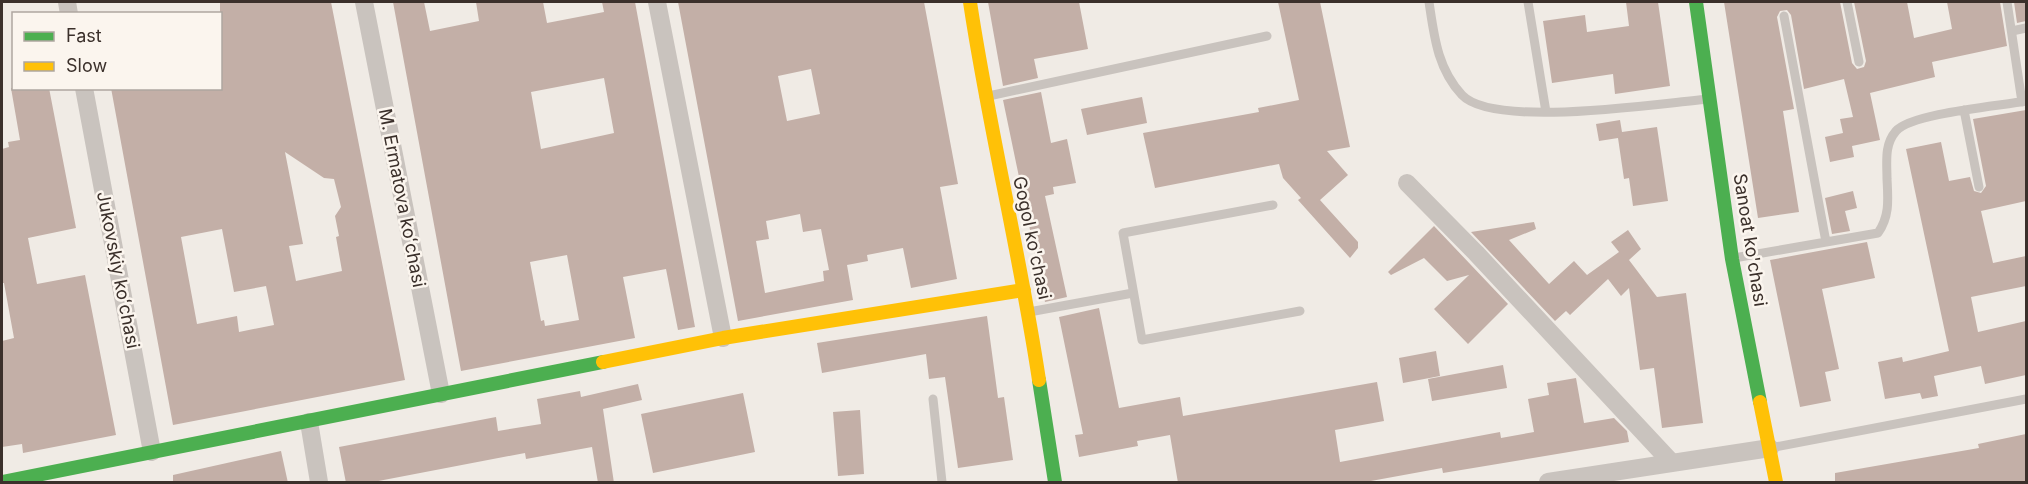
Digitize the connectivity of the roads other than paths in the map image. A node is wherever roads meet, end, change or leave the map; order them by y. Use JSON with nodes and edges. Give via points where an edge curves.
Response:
{"nodes":[{"id":1,"x":364,"y":2,"type":"edge"},
{"id":2,"x":657,"y":2,"type":"edge"},
{"id":3,"x":970,"y":2,"type":"edge"},
{"id":4,"x":1429,"y":2,"type":"edge"},
{"id":5,"x":1528,"y":2,"type":"edge"},
{"id":6,"x":1696,"y":2,"type":"edge"},
{"id":7,"x":1847,"y":2,"type":"edge"},
{"id":8,"x":2007,"y":2,"type":"edge"},
{"id":9,"x":1784,"y":16,"type":"dead end"},
{"id":10,"x":2026,"y":28,"type":"edge"},
{"id":11,"x":2012,"y":31,"type":"junction"},
{"id":12,"x":1267,"y":36,"type":"dead end"},
{"id":13,"x":1859,"y":62,"type":"dead end"},
{"id":14,"x":84,"y":90,"type":"edge"},
{"id":15,"x":984,"y":97,"type":"junction"},
{"id":16,"x":1712,"y":99,"type":"junction"},
{"id":17,"x":2024,"y":101,"type":"edge"},
{"id":18,"x":1964,"y":110,"type":"junction"},
{"id":19,"x":1546,"y":112,"type":"junction"},
{"id":20,"x":1407,"y":183,"type":"dead end"},
{"id":21,"x":1979,"y":187,"type":"dead end"},
{"id":22,"x":1273,"y":205,"type":"dead end"},
{"id":23,"x":1826,"y":242,"type":"junction"},
{"id":24,"x":1732,"y":259,"type":"junction"},
{"id":25,"x":1024,"y":290,"type":"junction"},
{"id":26,"x":1133,"y":293,"type":"junction"},
{"id":27,"x":1300,"y":311,"type":"dead end"},
{"id":28,"x":1029,"y":312,"type":"junction"},
{"id":29,"x":723,"y":338,"type":"junction"},
{"id":30,"x":441,"y":394,"type":"junction"},
{"id":31,"x":933,"y":399,"type":"dead end"},
{"id":32,"x":2026,"y":399,"type":"edge"},
{"id":33,"x":309,"y":422,"type":"junction"},
{"id":34,"x":1770,"y":448,"type":"junction"},
{"id":35,"x":152,"y":452,"type":"junction"},
{"id":36,"x":1672,"y":463,"type":"junction"},
{"id":37,"x":1571,"y":481,"type":"edge"},
{"id":38,"x":2,"y":482,"type":"edge"},
{"id":39,"x":319,"y":483,"type":"edge"},
{"id":40,"x":942,"y":483,"type":"edge"},
{"id":41,"x":1055,"y":483,"type":"edge"},
{"id":42,"x":1548,"y":483,"type":"edge"},
{"id":43,"x":1776,"y":483,"type":"edge"}],
"edges":[{"from":1,"to":30,"type":"street","name":"M. Ermatova koʻchasi"},
{"from":2,"to":29,"type":"street"},
{"from":3,"to":15,"type":"street","name":"Gogol ko'chasi"},
{"from":4,"to":19,"type":"lane","via":[[1436,55],[1462,95],[1483,108]]},
{"from":5,"to":19,"type":"lane"},
{"from":6,"to":16,"type":"street","name":"Sanoat ko'chasi"},
{"from":7,"to":13,"type":"lane"},
{"from":8,"to":11,"type":"lane"},
{"from":9,"to":23,"type":"lane"},
{"from":10,"to":11,"type":"lane"},
{"from":11,"to":17,"type":"lane"},
{"from":12,"to":15,"type":"lane"},
{"from":14,"to":35,"type":"street","name":"Jukovskiy koʻchasi"},
{"from":15,"to":25,"type":"street","name":"Gogol ko'chasi"},
{"from":16,"to":19,"type":"lane"},
{"from":16,"to":24,"type":"street","name":"Sanoat ko'chasi"},
{"from":17,"to":18,"type":"lane"},
{"from":18,"to":21,"type":"lane"},
{"from":18,"to":23,"type":"lane","via":[[1910,122],[1897,129],[1887,147],[1885,224],[1878,233]]},
{"from":20,"to":36,"type":"street"},
{"from":22,"to":26,"type":"lane","via":[[1123,232]]},
{"from":23,"to":24,"type":"lane"},
{"from":24,"to":34,"type":"street","name":"Sanoat ko'chasi"},
{"from":25,"to":28,"type":"street","name":"Gogol ko'chasi"},
{"from":25,"to":29,"type":"street"},
{"from":26,"to":27,"type":"lane","via":[[1142,340]]},
{"from":26,"to":28,"type":"lane"},
{"from":28,"to":41,"type":"street","name":"Gogol ko'chasi"},
{"from":29,"to":30,"type":"street"},
{"from":30,"to":33,"type":"street"},
{"from":31,"to":40,"type":"lane"},
{"from":32,"to":34,"type":"lane"},
{"from":33,"to":35,"type":"street"},
{"from":33,"to":39,"type":"street"},
{"from":34,"to":36,"type":"street"},
{"from":34,"to":43,"type":"street","name":"Sanoat ko'chasi"},
{"from":35,"to":38,"type":"street"},
{"from":36,"to":37,"type":"street"},
{"from":37,"to":42,"type":"street"}]}
